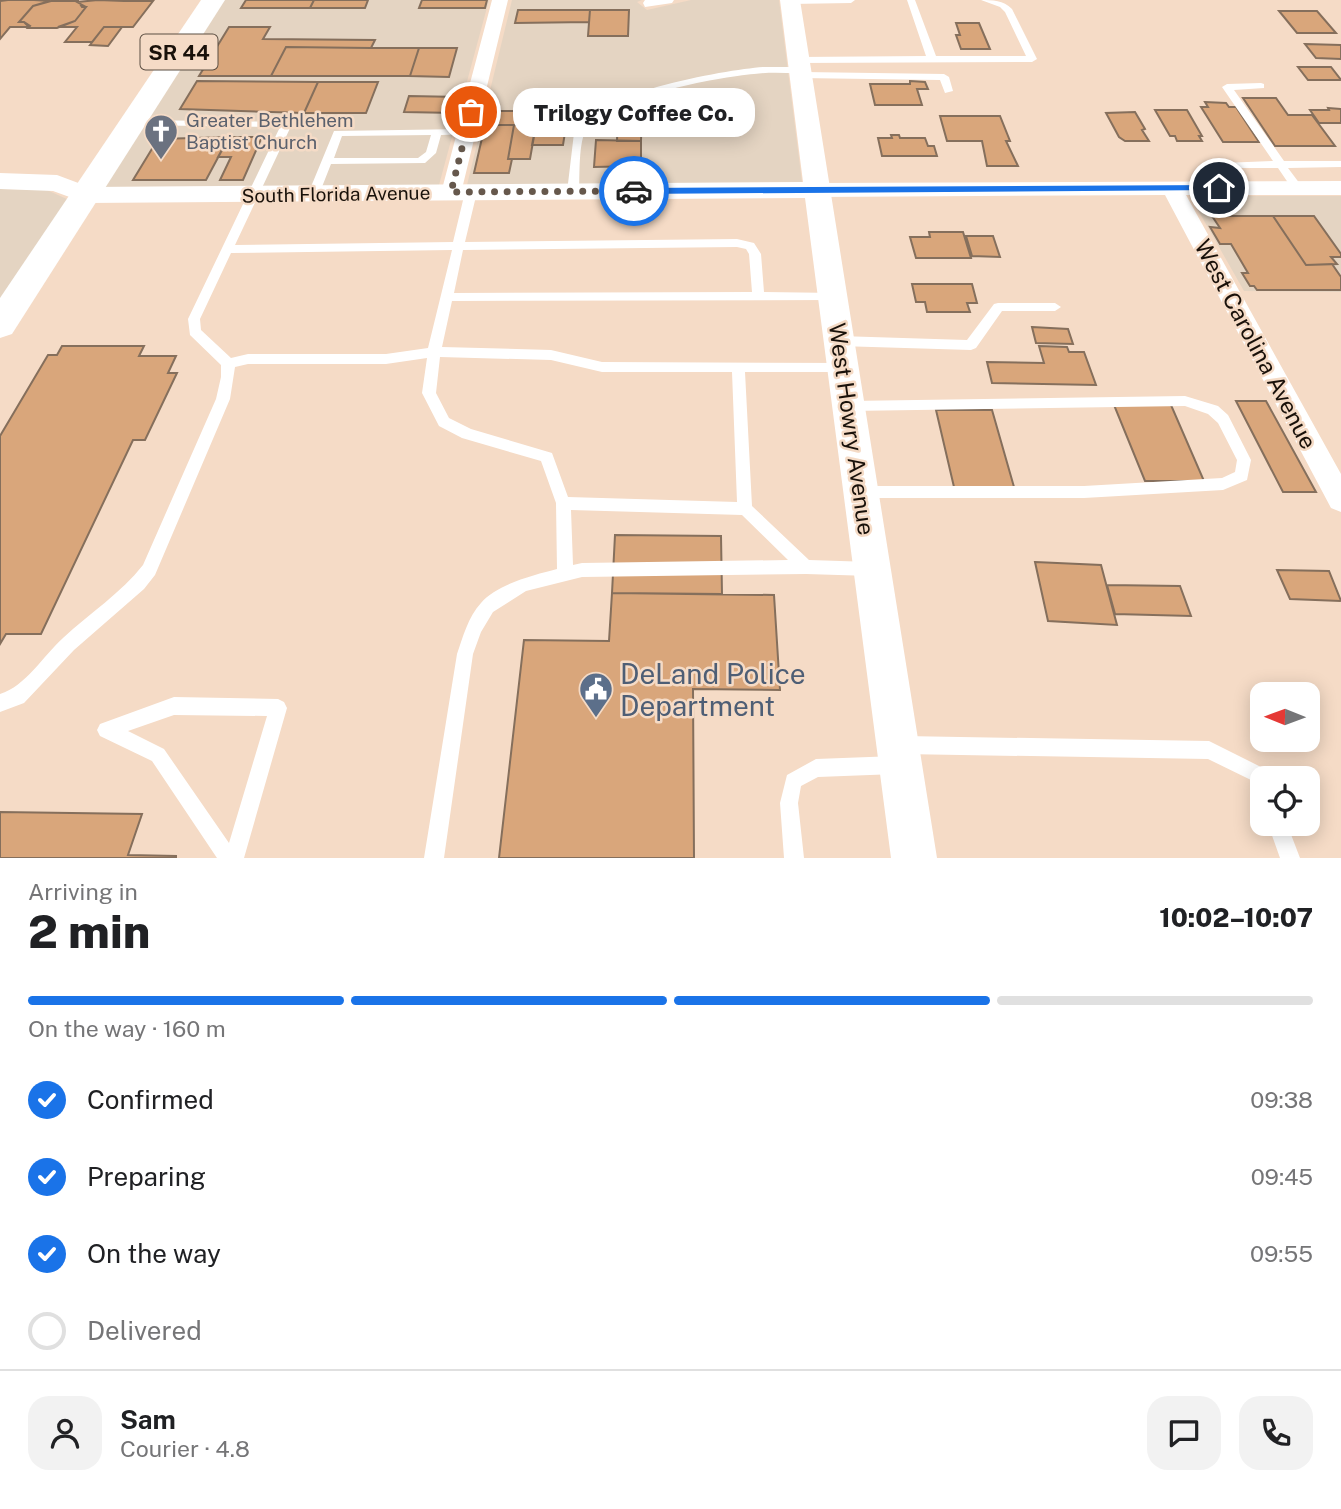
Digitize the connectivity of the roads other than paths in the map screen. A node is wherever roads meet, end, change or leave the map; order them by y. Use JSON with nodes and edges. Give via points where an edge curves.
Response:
{"nodes":[{"id":1,"x":213,"y":0,"type":"edge"},
{"id":2,"x":500,"y":0,"type":"edge"},
{"id":3,"x":790,"y":0,"type":"edge"},
{"id":4,"x":851,"y":0,"type":"edge"},
{"id":5,"x":911,"y":0,"type":"edge"},
{"id":6,"x":985,"y":0,"type":"edge"},
{"id":7,"x":932,"y":59,"type":"junction"},
{"id":8,"x":800,"y":68,"type":"junction"},
{"id":9,"x":1261,"y":86,"type":"dead end"},
{"id":10,"x":948,"y":91,"type":"dead end"},
{"id":11,"x":132,"y":123,"type":"junction"},
{"id":12,"x":437,"y":132,"type":"junction"},
{"id":13,"x":466,"y":132,"type":"junction"},
{"id":14,"x":327,"y":161,"type":"junction"},
{"id":15,"x":1341,"y":164,"type":"edge"},
{"id":16,"x":1280,"y":165,"type":"junction"},
{"id":17,"x":0,"y":181,"type":"edge"},
{"id":18,"x":1172,"y":188,"type":"junction"},
{"id":19,"x":1242,"y":188,"type":"junction"},
{"id":20,"x":1297,"y":188,"type":"junction"},
{"id":21,"x":1341,"y":188,"type":"edge"},
{"id":22,"x":817,"y":190,"type":"junction"},
{"id":23,"x":461,"y":192,"type":"junction"},
{"id":24,"x":573,"y":192,"type":"junction"},
{"id":25,"x":252,"y":194,"type":"junction"},
{"id":26,"x":314,"y":194,"type":"junction"},
{"id":27,"x":86,"y":195,"type":"junction"},
{"id":28,"x":459,"y":244,"type":"junction"},
{"id":29,"x":226,"y":249,"type":"junction"},
{"id":30,"x":758,"y":296,"type":"junction"},
{"id":31,"x":833,"y":296,"type":"junction"},
{"id":32,"x":447,"y":297,"type":"junction"},
{"id":33,"x":1055,"y":307,"type":"dead end"},
{"id":34,"x":0,"y":325,"type":"edge"},
{"id":35,"x":434,"y":352,"type":"junction"},
{"id":36,"x":841,"y":354,"type":"junction"},
{"id":37,"x":228,"y":363,"type":"junction"},
{"id":38,"x":738,"y":367,"type":"junction"},
{"id":39,"x":849,"y":407,"type":"junction"},
{"id":40,"x":861,"y":492,"type":"junction"},
{"id":41,"x":1341,"y":500,"type":"edge"},
{"id":42,"x":563,"y":503,"type":"junction"},
{"id":43,"x":745,"y":509,"type":"junction"},
{"id":44,"x":806,"y":567,"type":"junction"},
{"id":45,"x":873,"y":569,"type":"junction"},
{"id":46,"x":565,"y":575,"type":"junction"},
{"id":47,"x":0,"y":704,"type":"edge"},
{"id":48,"x":899,"y":755,"type":"junction"},
{"id":49,"x":1250,"y":770,"type":"edge"},
{"id":50,"x":1282,"y":836,"type":"edge"},
{"id":51,"x":228,"y":858,"type":"edge"},
{"id":52,"x":234,"y":858,"type":"edge"},
{"id":53,"x":434,"y":858,"type":"edge"},
{"id":54,"x":794,"y":858,"type":"edge"},
{"id":55,"x":914,"y":858,"type":"edge"},
{"id":56,"x":1290,"y":858,"type":"edge"}],
"edges":[{"from":1,"to":11,"type":"main road","number":"SR 44"},
{"from":2,"to":13,"type":"street"},
{"from":3,"to":4,"type":"lane"},
{"from":3,"to":8,"type":"street","name":"West Howry Avenue"},
{"from":5,"to":7,"type":"lane"},
{"from":6,"to":7,"type":"lane","via":[[1009,11],[1032,59]]},
{"from":7,"to":8,"type":"lane"},
{"from":8,"to":10,"type":"lane","via":[[944,77]]},
{"from":8,"to":22,"type":"street","name":"West Howry Avenue"},
{"from":8,"to":24,"type":"lane","via":[[752,71],[675,86],[594,113],[581,128]]},
{"from":9,"to":16,"type":"lane","via":[[1227,87]]},
{"from":11,"to":25,"type":"lane","via":[[287,124]]},
{"from":11,"to":27,"type":"main road","number":"SR 44"},
{"from":12,"to":13,"type":"lane"},
{"from":12,"to":14,"type":"lane","via":[[431,153],[421,161]]},
{"from":12,"to":14,"type":"lane","via":[[338,133]]},
{"from":13,"to":23,"type":"street"},
{"from":14,"to":26,"type":"lane"},
{"from":15,"to":16,"type":"lane"},
{"from":16,"to":19,"type":"lane","via":[[1227,165]]},
{"from":16,"to":20,"type":"lane"},
{"from":17,"to":27,"type":"street","via":[[57,183]]},
{"from":18,"to":19,"type":"street","name":"South Florida Avenue"},
{"from":18,"to":22,"type":"street","name":"South Florida Avenue"},
{"from":18,"to":41,"type":"street","name":"West Carolina Avenue"},
{"from":19,"to":20,"type":"street","name":"South Florida Avenue"},
{"from":20,"to":21,"type":"street","name":"South Florida Avenue"},
{"from":22,"to":24,"type":"street","name":"South Florida Avenue"},
{"from":22,"to":31,"type":"street","name":"West Howry Avenue"},
{"from":23,"to":24,"type":"street","name":"South Florida Avenue"},
{"from":23,"to":26,"type":"street","name":"South Florida Avenue"},
{"from":23,"to":28,"type":"lane"},
{"from":25,"to":26,"type":"street","name":"South Florida Avenue"},
{"from":25,"to":27,"type":"street","name":"South Florida Avenue"},
{"from":25,"to":29,"type":"lane"},
{"from":27,"to":34,"type":"main road","number":"SR 44"},
{"from":28,"to":29,"type":"lane"},
{"from":28,"to":30,"type":"lane","via":[[744,244],[755,254]]},
{"from":28,"to":32,"type":"lane"},
{"from":29,"to":37,"type":"lane","via":[[193,326]]},
{"from":30,"to":31,"type":"lane"},
{"from":30,"to":32,"type":"lane"},
{"from":31,"to":36,"type":"street","name":"West Howry Avenue"},
{"from":32,"to":35,"type":"lane"},
{"from":33,"to":36,"type":"lane","via":[[998,307],[971,345]]},
{"from":35,"to":37,"type":"lane","via":[[386,359]]},
{"from":35,"to":38,"type":"lane","via":[[551,355],[602,367]]},
{"from":35,"to":42,"type":"lane","via":[[429,394],[444,422],[467,434],[548,457]]},
{"from":36,"to":38,"type":"lane"},
{"from":36,"to":39,"type":"street","name":"West Howry Avenue"},
{"from":37,"to":47,"type":"lane","via":[[223,399],[149,570],[18,697]]},
{"from":38,"to":43,"type":"lane"},
{"from":39,"to":40,"type":"street","name":"West Howry Avenue"},
{"from":39,"to":40,"type":"lane","via":[[1185,401],[1213,410],[1223,419],[1244,460],[1242,476],[1223,484],[1084,492]]},
{"from":40,"to":45,"type":"street","name":"West Howry Avenue"},
{"from":42,"to":43,"type":"lane"},
{"from":42,"to":46,"type":"lane"},
{"from":43,"to":44,"type":"lane"},
{"from":44,"to":45,"type":"lane"},
{"from":44,"to":46,"type":"lane","via":[[582,570]]},
{"from":45,"to":48,"type":"street","name":"West Howry Avenue"},
{"from":46,"to":53,"type":"lane","via":[[522,585],[487,607],[474,629],[465,654]]},
{"from":48,"to":49,"type":"lane","via":[[1209,750]]},
{"from":48,"to":54,"type":"lane","via":[[816,768],[793,781],[789,803]]},
{"from":48,"to":55,"type":"street","name":"West Howry Avenue"},
{"from":50,"to":56,"type":"lane"},
{"from":51,"to":52,"type":"lane","via":[[158,755],[106,730],[174,706],[278,708]]}]}
